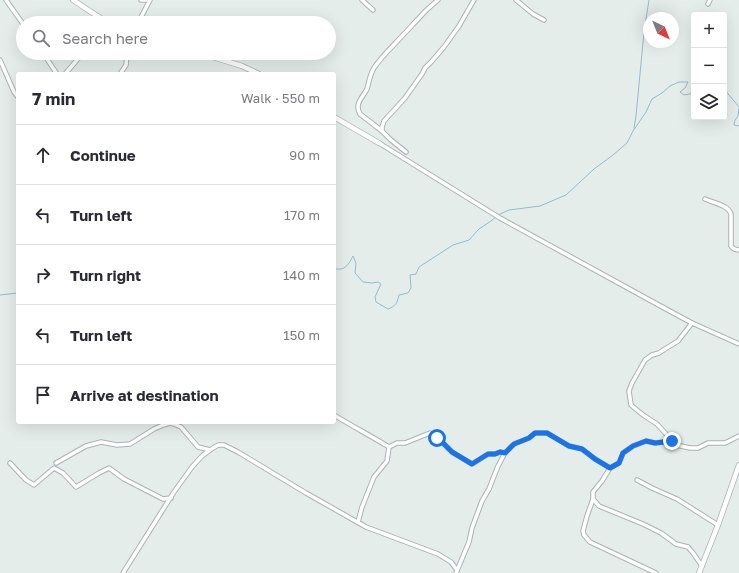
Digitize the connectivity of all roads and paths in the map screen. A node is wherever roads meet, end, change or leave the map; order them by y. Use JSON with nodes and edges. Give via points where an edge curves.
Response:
{"nodes":[{"id":1,"x":6,"y":0,"type":"edge"},
{"id":2,"x":73,"y":0,"type":"edge"},
{"id":3,"x":141,"y":0,"type":"edge"},
{"id":4,"x":146,"y":0,"type":"edge"},
{"id":5,"x":150,"y":0,"type":"edge"},
{"id":6,"x":362,"y":0,"type":"edge"},
{"id":7,"x":438,"y":0,"type":"edge"},
{"id":8,"x":474,"y":0,"type":"edge"},
{"id":9,"x":516,"y":0,"type":"edge"},
{"id":10,"x":710,"y":0,"type":"edge"},
{"id":11,"x":708,"y":4,"type":"dead end"},
{"id":12,"x":372,"y":10,"type":"dead end"},
{"id":13,"x":17,"y":16,"type":"edge"},
{"id":14,"x":96,"y":16,"type":"edge"},
{"id":15,"x":142,"y":16,"type":"edge"},
{"id":16,"x":544,"y":20,"type":"dead end"},
{"id":17,"x":0,"y":60,"type":"edge"},
{"id":18,"x":47,"y":60,"type":"edge"},
{"id":19,"x":77,"y":60,"type":"edge"},
{"id":20,"x":126,"y":60,"type":"edge"},
{"id":21,"x":223,"y":60,"type":"edge"},
{"id":22,"x":56,"y":72,"type":"edge"},
{"id":23,"x":67,"y":72,"type":"edge"},
{"id":24,"x":121,"y":72,"type":"edge"},
{"id":25,"x":255,"y":72,"type":"edge"},
{"id":26,"x":16,"y":94,"type":"edge"},
{"id":27,"x":336,"y":118,"type":"edge"},
{"id":28,"x":382,"y":131,"type":"junction"},
{"id":29,"x":379,"y":144,"type":"joint"},
{"id":30,"x":406,"y":152,"type":"dead end"},
{"id":31,"x":705,"y":199,"type":"dead end"},
{"id":32,"x":739,"y":250,"type":"edge"},
{"id":33,"x":692,"y":323,"type":"junction"},
{"id":34,"x":739,"y":344,"type":"edge"},
{"id":35,"x":336,"y":416,"type":"edge"},
{"id":36,"x":166,"y":424,"type":"edge"},
{"id":37,"x":174,"y":424,"type":"edge"},
{"id":38,"x":739,"y":436,"type":"edge"},
{"id":39,"x":672,"y":441,"type":"junction"},
{"id":40,"x":389,"y":447,"type":"junction"},
{"id":41,"x":210,"y":450,"type":"junction"},
{"id":42,"x":505,"y":453,"type":"junction"},
{"id":43,"x":10,"y":463,"type":"dead end"},
{"id":44,"x":56,"y":463,"type":"dead end"},
{"id":45,"x":739,"y":466,"type":"edge"},
{"id":46,"x":610,"y":468,"type":"junction"},
{"id":47,"x":738,"y":473,"type":"edge"},
{"id":48,"x":637,"y":480,"type":"dead end"},
{"id":49,"x":170,"y":498,"type":"junction"},
{"id":50,"x":593,"y":499,"type":"junction"},
{"id":51,"x":358,"y":522,"type":"junction"},
{"id":52,"x":718,"y":525,"type":"junction"},
{"id":53,"x":702,"y":566,"type":"junction"},
{"id":54,"x":457,"y":572,"type":"edge"},
{"id":55,"x":123,"y":573,"type":"edge"},
{"id":56,"x":656,"y":573,"type":"edge"},
{"id":57,"x":699,"y":573,"type":"edge"}],
"edges":[{"from":1,"to":13,"type":"street"},
{"from":2,"to":14,"type":"street"},
{"from":3,"to":4,"type":"street"},
{"from":5,"to":15,"type":"street"},
{"from":6,"to":12,"type":"street"},
{"from":7,"to":28,"type":"street","via":[[420,16],[374,68],[367,89],[360,99],[357,107],[360,114]]},
{"from":8,"to":28,"type":"street","via":[[444,47],[384,122]]},
{"from":9,"to":16,"type":"street"},
{"from":10,"to":11,"type":"street"},
{"from":17,"to":26,"type":"street"},
{"from":18,"to":22,"type":"street"},
{"from":19,"to":23,"type":"street"},
{"from":20,"to":24,"type":"street"},
{"from":21,"to":25,"type":"street"},
{"from":27,"to":29,"type":"street"},
{"from":28,"to":30,"type":"street"},
{"from":29,"to":33,"type":"street","via":[[494,215]]},
{"from":31,"to":32,"type":"street","via":[[730,211],[731,246]]},
{"from":33,"to":34,"type":"street"},
{"from":33,"to":39,"type":"street","via":[[678,341],[646,360],[629,391],[631,405],[657,424]]},
{"from":35,"to":40,"type":"street"},
{"from":36,"to":44,"type":"street","via":[[130,444],[101,442],[86,446]]},
{"from":37,"to":41,"type":"street","via":[[181,427],[198,447]]},
{"from":38,"to":39,"type":"street","via":[[725,443],[708,443],[698,448],[676,445]]},
{"from":39,"to":46,"type":"street","via":[[646,441],[633,446],[623,453],[619,463]]},
{"from":40,"to":42,"type":"street","via":[[430,433],[452,452],[472,464],[488,454]]},
{"from":40,"to":51,"type":"street","via":[[387,460],[374,478]]},
{"from":41,"to":49,"type":"street","via":[[192,467]]},
{"from":41,"to":51,"type":"street","via":[[218,445],[224,445]]},
{"from":42,"to":46,"type":"street","via":[[514,444],[535,433],[547,433],[569,446],[582,449]]},
{"from":42,"to":54,"type":"street","via":[[482,501]]},
{"from":43,"to":49,"type":"street","via":[[34,485],[54,468],[63,473],[76,487],[109,468],[163,500]]},
{"from":45,"to":47,"type":"street"},
{"from":46,"to":50,"type":"street","via":[[593,492]]},
{"from":47,"to":52,"type":"street"},
{"from":48,"to":52,"type":"street","via":[[677,499]]},
{"from":49,"to":55,"type":"street"},
{"from":50,"to":53,"type":"street","via":[[599,506],[643,524],[676,544],[688,547]]},
{"from":50,"to":56,"type":"street","via":[[583,530],[587,539]]},
{"from":51,"to":54,"type":"street","via":[[438,554],[451,562]]},
{"from":52,"to":53,"type":"street"},
{"from":53,"to":57,"type":"street"}]}
